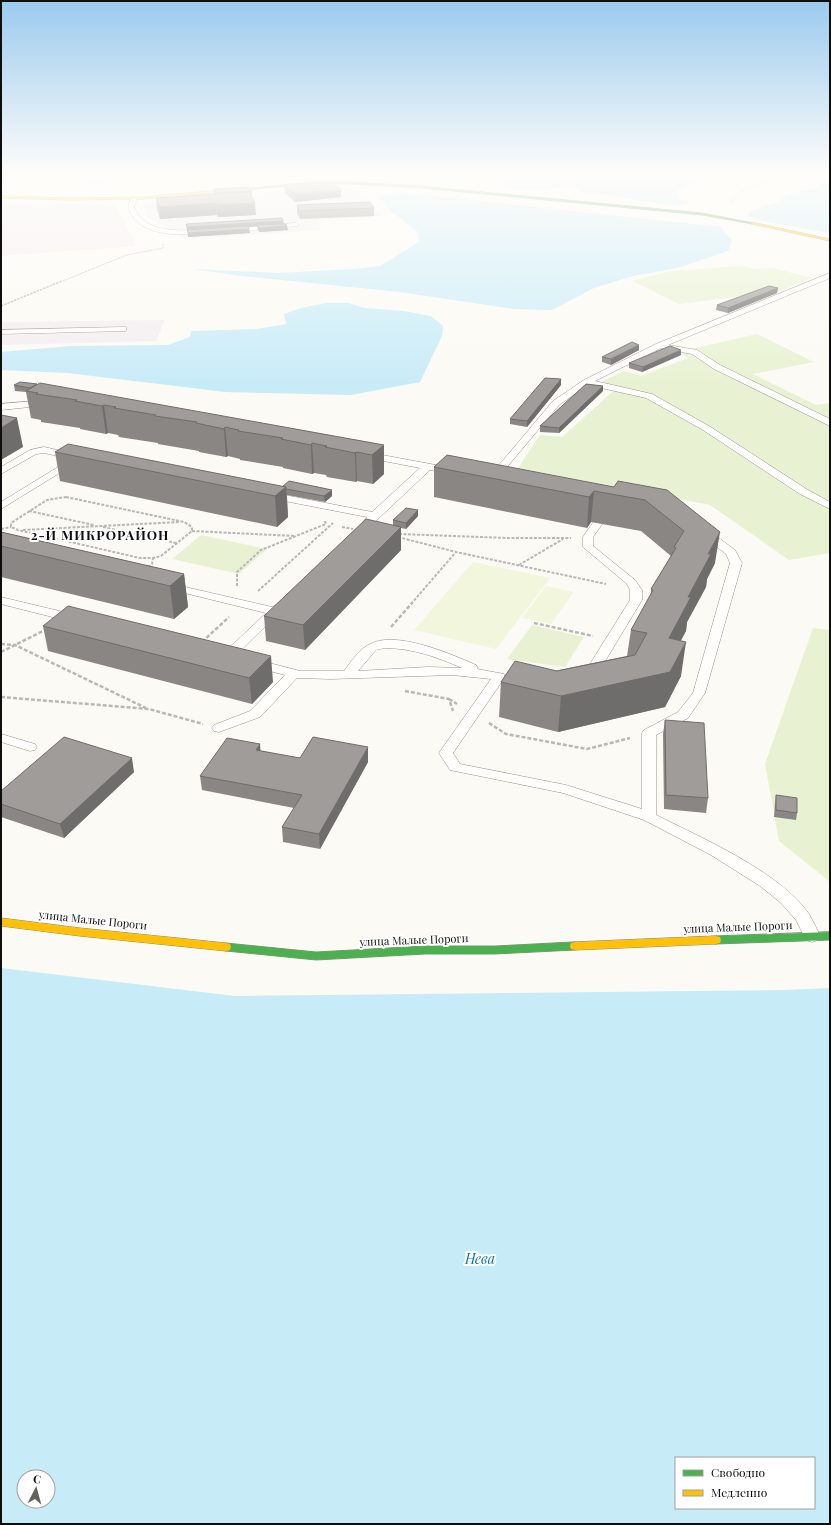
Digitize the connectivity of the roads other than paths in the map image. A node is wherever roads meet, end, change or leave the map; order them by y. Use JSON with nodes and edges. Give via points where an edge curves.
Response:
{"nodes":[{"id":1,"x":830,"y":275,"type":"edge"},
{"id":2,"x":123,"y":329,"type":"dead end"},
{"id":3,"x":1,"y":332,"type":"edge"},
{"id":4,"x":659,"y":346,"type":"junction"},
{"id":5,"x":587,"y":382,"type":"junction"},
{"id":6,"x":57,"y":403,"type":"edge"},
{"id":7,"x":1,"y":410,"type":"edge"},
{"id":8,"x":830,"y":423,"type":"edge"},
{"id":9,"x":358,"y":454,"type":"edge"},
{"id":10,"x":427,"y":466,"type":"junction"},
{"id":11,"x":1,"y":471,"type":"edge"},
{"id":12,"x":463,"y":473,"type":"edge"},
{"id":13,"x":482,"y":476,"type":"edge"},
{"id":14,"x":494,"y":477,"type":"junction"},
{"id":15,"x":509,"y":480,"type":"edge"},
{"id":16,"x":256,"y":492,"type":"edge"},
{"id":17,"x":1,"y":506,"type":"edge"},
{"id":18,"x":830,"y":506,"type":"edge"},
{"id":19,"x":375,"y":516,"type":"junction"},
{"id":20,"x":598,"y":523,"type":"dead end"},
{"id":21,"x":695,"y":524,"type":"edge"},
{"id":22,"x":359,"y":531,"type":"edge"},
{"id":23,"x":156,"y":584,"type":"edge"},
{"id":24,"x":1,"y":600,"type":"edge"},
{"id":25,"x":286,"y":601,"type":"edge"},
{"id":26,"x":275,"y":611,"type":"junction"},
{"id":27,"x":86,"y":621,"type":"edge"},
{"id":28,"x":214,"y":653,"type":"edge"},
{"id":29,"x":228,"y":656,"type":"junction"},
{"id":30,"x":294,"y":673,"type":"junction"},
{"id":31,"x":482,"y":673,"type":"junction"},
{"id":32,"x":348,"y":675,"type":"junction"},
{"id":33,"x":576,"y":681,"type":"edge"},
{"id":34,"x":219,"y":728,"type":"road end"},
{"id":35,"x":1,"y":738,"type":"edge"},
{"id":36,"x":30,"y":747,"type":"dead end"},
{"id":37,"x":649,"y":817,"type":"junction"},
{"id":38,"x":1,"y":922,"type":"edge"},
{"id":39,"x":812,"y":936,"type":"junction"},
{"id":40,"x":830,"y":936,"type":"edge"}],
"edges":[{"from":1,"to":4,"type":"lane"},
{"from":2,"to":3,"type":"lane"},
{"from":4,"to":5,"type":"lane"},
{"from":4,"to":8,"type":"lane","via":[[694,352],[717,367]]},
{"from":5,"to":14,"type":"lane","via":[[556,403]]},
{"from":5,"to":18,"type":"lane","via":[[649,396],[706,428]]},
{"from":6,"to":7,"type":"lane"},
{"from":9,"to":10,"type":"lane"},
{"from":10,"to":12,"type":"lane"},
{"from":10,"to":19,"type":"lane"},
{"from":11,"to":17,"type":"lane","via":[[33,452],[44,450],[83,458]]},
{"from":13,"to":14,"type":"lane"},
{"from":14,"to":15,"type":"lane"},
{"from":16,"to":19,"type":"lane"},
{"from":19,"to":22,"type":"lane"},
{"from":20,"to":33,"type":"lane","via":[[588,537],[588,548],[631,582],[636,590],[636,600],[590,675]]},
{"from":21,"to":37,"type":"lane","via":[[731,552],[736,563],[699,694],[683,715],[649,732]]},
{"from":23,"to":26,"type":"lane"},
{"from":24,"to":27,"type":"lane"},
{"from":25,"to":26,"type":"lane"},
{"from":26,"to":29,"type":"lane"},
{"from":28,"to":29,"type":"lane"},
{"from":29,"to":30,"type":"lane"},
{"from":30,"to":32,"type":"lane"},
{"from":30,"to":34,"type":"lane","via":[[255,714]]},
{"from":31,"to":32,"type":"lane","via":[[452,670]]},
{"from":31,"to":32,"type":"lane","via":[[444,656],[389,643],[373,646]]},
{"from":31,"to":37,"type":"lane","via":[[506,678],[473,714],[446,753],[456,767],[566,789]]},
{"from":35,"to":36,"type":"lane"},
{"from":37,"to":39,"type":"lane","via":[[763,879],[790,902],[808,924]]},
{"from":38,"to":39,"type":"street","name":"улица Малые Пороги","via":[[316,956]]},
{"from":39,"to":40,"type":"street","name":"улица Малые Пороги"}]}
